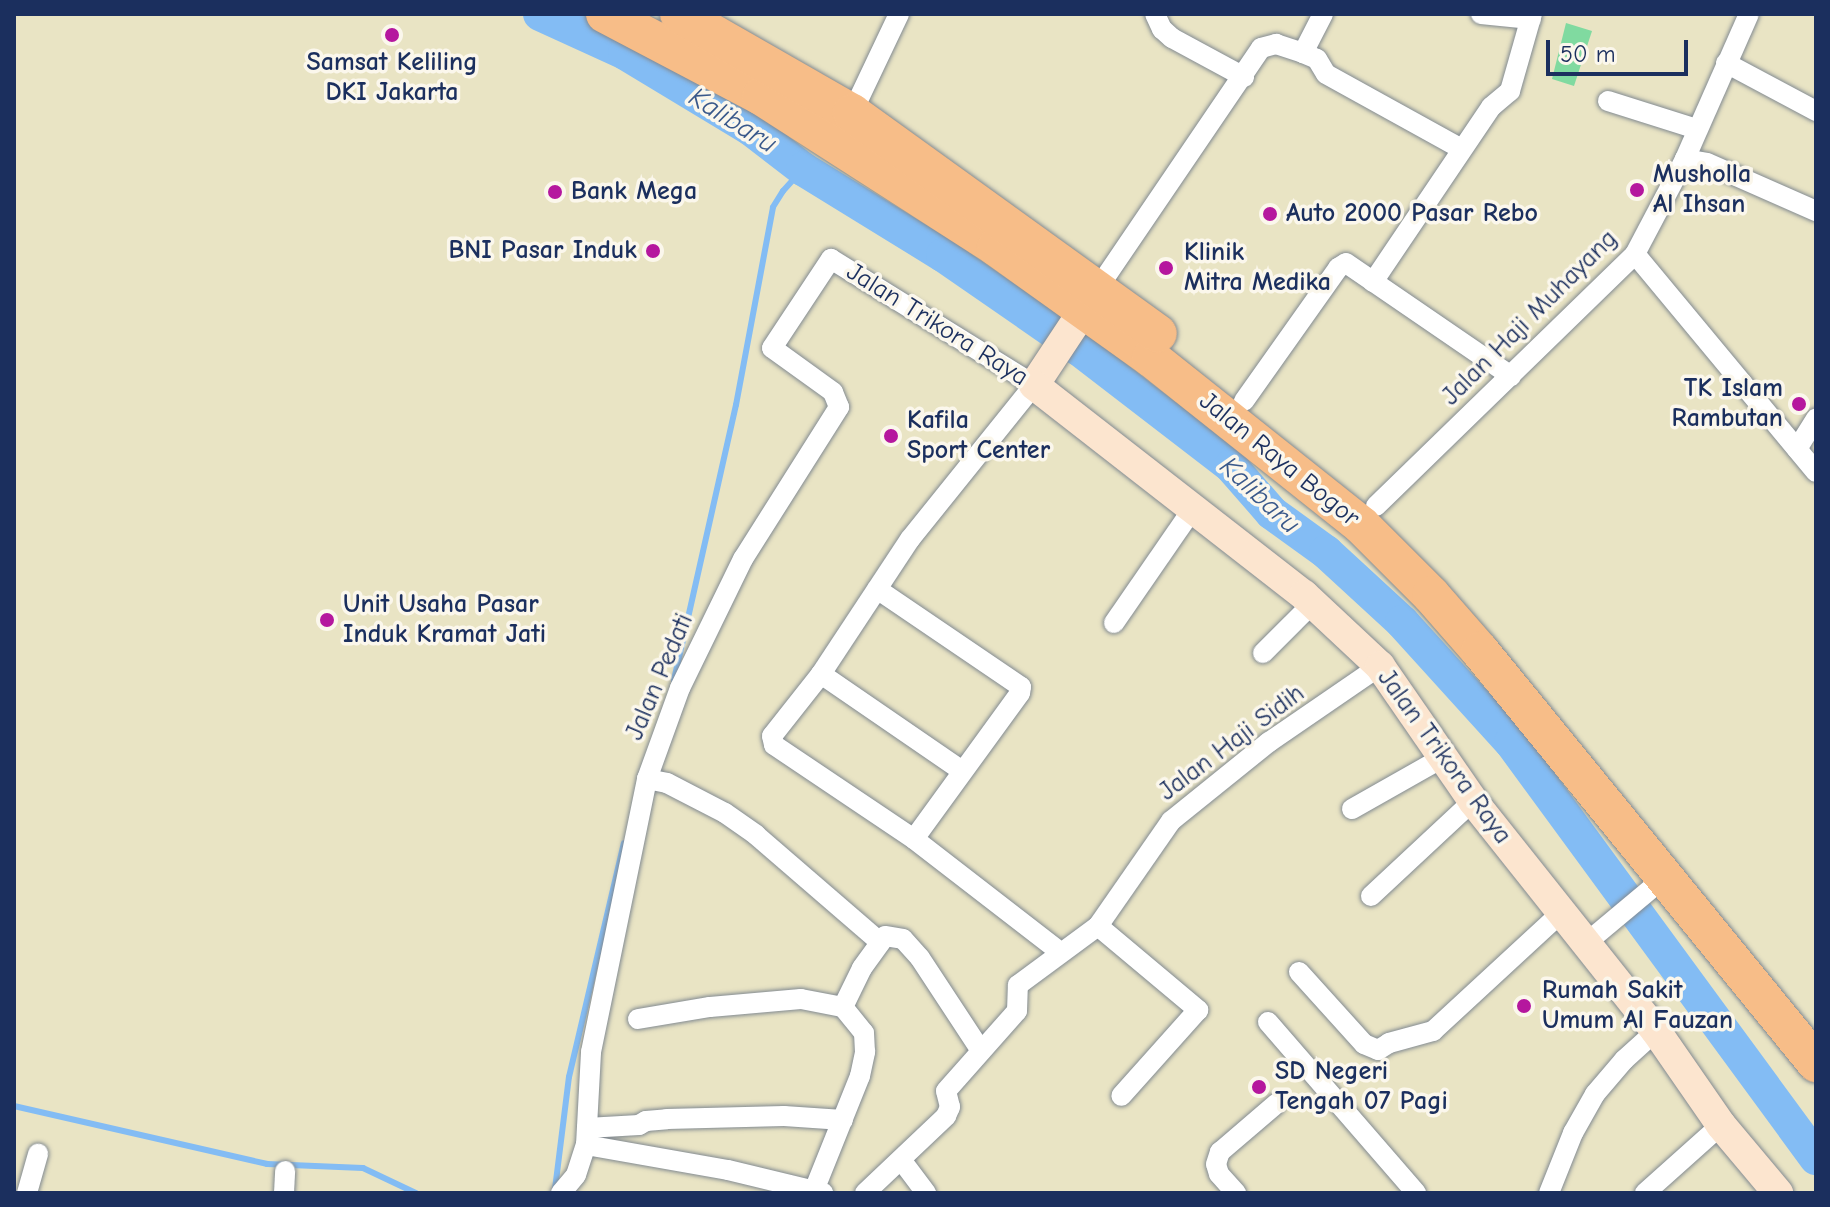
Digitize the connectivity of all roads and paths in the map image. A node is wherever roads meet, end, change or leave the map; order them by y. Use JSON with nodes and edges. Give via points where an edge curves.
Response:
{"nodes":[{"id":1,"x":605,"y":14,"type":"edge"},
{"id":2,"x":899,"y":14,"type":"edge"},
{"id":3,"x":1155,"y":14,"type":"edge"},
{"id":4,"x":1323,"y":14,"type":"edge"},
{"id":5,"x":1481,"y":14,"type":"edge"},
{"id":6,"x":1749,"y":14,"type":"edge"},
{"id":7,"x":1532,"y":16,"type":"edge"},
{"id":8,"x":693,"y":17,"type":"edge"},
{"id":9,"x":1303,"y":53,"type":"junction"},
{"id":10,"x":1726,"y":63,"type":"junction"},
{"id":11,"x":1244,"y":77,"type":"junction"},
{"id":12,"x":1608,"y":101,"type":"dead end"},
{"id":13,"x":1816,"y":111,"type":"edge"},
{"id":14,"x":852,"y":113,"type":"junction"},
{"id":15,"x":1697,"y":129,"type":"junction"},
{"id":16,"x":1462,"y":149,"type":"junction"},
{"id":17,"x":1685,"y":159,"type":"junction"},
{"id":18,"x":1816,"y":211,"type":"edge"},
{"id":19,"x":1635,"y":254,"type":"junction"},
{"id":20,"x":838,"y":262,"type":"joint"},
{"id":21,"x":1373,"y":282,"type":"junction"},
{"id":22,"x":1085,"y":307,"type":"junction"},
{"id":23,"x":1511,"y":376,"type":"junction"},
{"id":24,"x":1039,"y":377,"type":"junction"},
{"id":25,"x":1244,"y":401,"type":"junction"},
{"id":26,"x":1816,"y":419,"type":"edge"},
{"id":27,"x":1797,"y":449,"type":"junction"},
{"id":28,"x":1816,"y":472,"type":"edge"},
{"id":29,"x":1376,"y":506,"type":"junction"},
{"id":30,"x":1192,"y":510,"type":"junction"},
{"id":31,"x":1421,"y":567,"type":"junction"},
{"id":32,"x":877,"y":589,"type":"junction"},
{"id":33,"x":1313,"y":603,"type":"junction"},
{"id":34,"x":1114,"y":623,"type":"dead end"},
{"id":35,"x":1263,"y":653,"type":"dead end"},
{"id":36,"x":1380,"y":666,"type":"junction"},
{"id":37,"x":821,"y":674,"type":"junction"},
{"id":38,"x":1442,"y":758,"type":"junction"},
{"id":39,"x":962,"y":771,"type":"junction"},
{"id":40,"x":647,"y":779,"type":"junction"},
{"id":41,"x":1473,"y":801,"type":"junction"},
{"id":42,"x":1352,"y":809,"type":"dead end"},
{"id":43,"x":914,"y":839,"type":"junction"},
{"id":44,"x":1658,"y":884,"type":"junction"},
{"id":45,"x":1371,"y":896,"type":"dead end"},
{"id":46,"x":1561,"y":913,"type":"junction"},
{"id":47,"x":1098,"y":926,"type":"junction"},
{"id":48,"x":1595,"y":936,"type":"junction"},
{"id":49,"x":880,"y":942,"type":"junction"},
{"id":50,"x":1055,"y":948,"type":"dead end"},
{"id":51,"x":1299,"y":972,"type":"dead end"},
{"id":52,"x":843,"y":1007,"type":"junction"},
{"id":53,"x":1198,"y":1010,"type":"junction"},
{"id":54,"x":638,"y":1019,"type":"dead end"},
{"id":55,"x":1216,"y":1022,"type":"dead end"},
{"id":56,"x":1268,"y":1022,"type":"dead end"},
{"id":57,"x":1816,"y":1028,"type":"edge"},
{"id":58,"x":1656,"y":1031,"type":"junction"},
{"id":59,"x":981,"y":1051,"type":"junction"},
{"id":60,"x":1816,"y":1063,"type":"edge"},
{"id":61,"x":1121,"y":1096,"type":"dead end"},
{"id":62,"x":1276,"y":1104,"type":"dead end"},
{"id":63,"x":843,"y":1120,"type":"junction"},
{"id":64,"x":1721,"y":1125,"type":"junction"},
{"id":65,"x":586,"y":1137,"type":"junction"},
{"id":66,"x":38,"y":1154,"type":"dead end"},
{"id":67,"x":902,"y":1161,"type":"junction"},
{"id":68,"x":285,"y":1171,"type":"dead end"},
{"id":69,"x":817,"y":1192,"type":"edge"},
{"id":70,"x":27,"y":1193,"type":"edge"},
{"id":71,"x":284,"y":1193,"type":"edge"},
{"id":72,"x":561,"y":1193,"type":"edge"},
{"id":73,"x":865,"y":1193,"type":"edge"},
{"id":74,"x":926,"y":1193,"type":"edge"},
{"id":75,"x":1236,"y":1193,"type":"edge"},
{"id":76,"x":1416,"y":1193,"type":"edge"},
{"id":77,"x":1549,"y":1193,"type":"edge"},
{"id":78,"x":1645,"y":1193,"type":"edge"},
{"id":79,"x":1778,"y":1193,"type":"edge"}],
"edges":[{"from":1,"to":22,"type":"highway","name":"Jalan Raya Bogor","via":[[811,126]]},
{"from":2,"to":14,"type":"street"},
{"from":3,"to":11,"type":"street","via":[[1172,38]]},
{"from":4,"to":9,"type":"street"},
{"from":5,"to":7,"type":"street"},
{"from":6,"to":10,"type":"street","name":"Jalan Haji Muhayang"},
{"from":7,"to":16,"type":"street","via":[[1510,91],[1491,107]]},
{"from":8,"to":14,"type":"highway","name":"Jalan Raya Bogor"},
{"from":9,"to":11,"type":"street","via":[[1266,44]]},
{"from":9,"to":16,"type":"street","via":[[1317,59],[1326,74]]},
{"from":10,"to":13,"type":"street"},
{"from":10,"to":15,"type":"street","name":"Jalan Haji Muhayang"},
{"from":11,"to":22,"type":"street"},
{"from":12,"to":15,"type":"street"},
{"from":14,"to":22,"type":"highway","name":"Jalan Raya Bogor"},
{"from":15,"to":17,"type":"street","name":"Jalan Haji Muhayang"},
{"from":16,"to":21,"type":"street"},
{"from":17,"to":18,"type":"street","via":[[1707,163]]},
{"from":17,"to":19,"type":"street","name":"Jalan Haji Muhayang"},
{"from":19,"to":23,"type":"street","name":"Jalan Haji Muhayang"},
{"from":19,"to":27,"type":"street"},
{"from":20,"to":24,"type":"street","name":"Jalan Trikora Raya"},
{"from":20,"to":40,"type":"street","name":"Jalan Pedati","via":[[830,260],[772,349],[833,392],[839,407],[743,559],[685,676]]},
{"from":21,"to":23,"type":"street"},
{"from":21,"to":25,"type":"street","via":[[1342,264]]},
{"from":22,"to":24,"type":"street"},
{"from":22,"to":25,"type":"highway","name":"Jalan Raya Bogor"},
{"from":22,"to":31,"type":"highway","name":"Jalan Raya Bogor"},
{"from":23,"to":29,"type":"street","name":"Jalan Haji Muhayang"},
{"from":24,"to":30,"type":"street","name":"Jalan Trikora Raya"},
{"from":24,"to":32,"type":"street","via":[[910,539]]},
{"from":25,"to":29,"type":"highway","name":"Jalan Raya Bogor"},
{"from":26,"to":27,"type":"street"},
{"from":27,"to":28,"type":"street"},
{"from":29,"to":31,"type":"highway","name":"Jalan Raya Bogor"},
{"from":30,"to":33,"type":"street","name":"Jalan Trikora Raya"},
{"from":30,"to":34,"type":"street"},
{"from":31,"to":44,"type":"highway","name":"Jalan Raya Bogor"},
{"from":31,"to":57,"type":"highway","name":"Jalan Raya Bogor","via":[[1498,635],[1687,862]]},
{"from":32,"to":37,"type":"street"},
{"from":32,"to":39,"type":"street","via":[[1021,687]]},
{"from":33,"to":35,"type":"street"},
{"from":33,"to":36,"type":"street","name":"Jalan Trikora Raya"},
{"from":36,"to":38,"type":"street","name":"Jalan Trikora Raya"},
{"from":36,"to":47,"type":"street","name":"Jalan Haji Sidih","via":[[1185,807]]},
{"from":37,"to":39,"type":"street"},
{"from":37,"to":43,"type":"street","via":[[772,740]]},
{"from":38,"to":41,"type":"street","name":"Jalan Trikora Raya"},
{"from":38,"to":42,"type":"street"},
{"from":39,"to":43,"type":"street"},
{"from":40,"to":49,"type":"street","via":[[681,789],[725,813]]},
{"from":40,"to":65,"type":"street","name":"Jalan Pedati","via":[[591,1052]]},
{"from":41,"to":45,"type":"street"},
{"from":41,"to":46,"type":"street","name":"Jalan Trikora Raya"},
{"from":43,"to":50,"type":"street"},
{"from":44,"to":48,"type":"street"},
{"from":44,"to":60,"type":"highway","name":"Jalan Raya Bogor"},
{"from":46,"to":48,"type":"street","name":"Jalan Trikora Raya"},
{"from":46,"to":51,"type":"street","via":[[1433,1031],[1378,1050],[1364,1044]]},
{"from":47,"to":53,"type":"street"},
{"from":47,"to":59,"type":"street","name":"Jalan Haji Sidih","via":[[1018,985],[1017,1011]]},
{"from":48,"to":58,"type":"street","name":"Jalan Trikora Raya"},
{"from":49,"to":52,"type":"street"},
{"from":49,"to":59,"type":"street","via":[[895,935],[913,950]]},
{"from":52,"to":54,"type":"street","via":[[801,999]]},
{"from":52,"to":63,"type":"street","via":[[866,1042]]},
{"from":53,"to":55,"type":"street"},
{"from":53,"to":61,"type":"street"},
{"from":56,"to":76,"type":"street"},
{"from":58,"to":64,"type":"street","name":"Jalan Trikora Raya"},
{"from":58,"to":77,"type":"street","via":[[1590,1102]]},
{"from":59,"to":67,"type":"street","name":"Jalan Haji Sidih","via":[[946,1091],[946,1116]]},
{"from":62,"to":75,"type":"street","via":[[1220,1152],[1219,1174]]},
{"from":63,"to":65,"type":"street","via":[[667,1119]]},
{"from":63,"to":69,"type":"street"},
{"from":64,"to":78,"type":"street"},
{"from":64,"to":79,"type":"street","name":"Jalan Trikora Raya"},
{"from":65,"to":69,"type":"street"},
{"from":65,"to":72,"type":"street","name":"Jalan Pedati","via":[[576,1175]]},
{"from":66,"to":70,"type":"street"},
{"from":67,"to":73,"type":"street","name":"Jalan Haji Sidih"},
{"from":67,"to":74,"type":"street"},
{"from":68,"to":71,"type":"street"}]}
